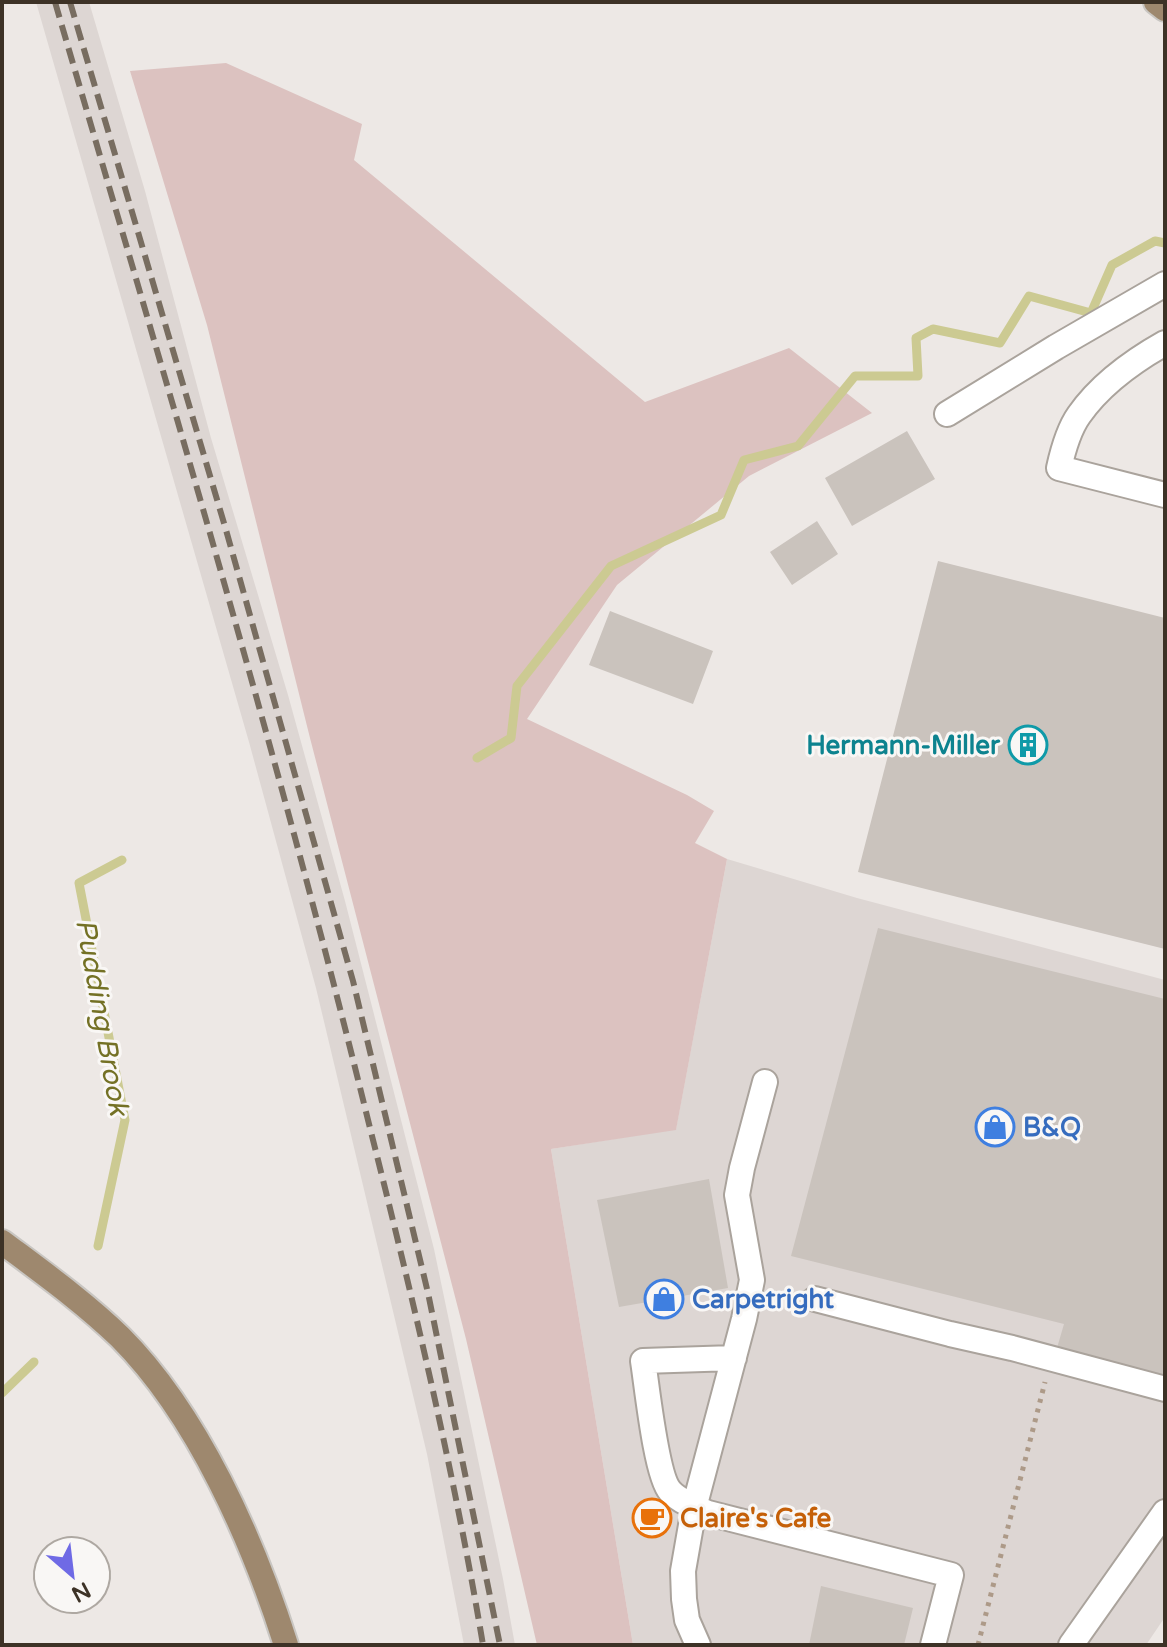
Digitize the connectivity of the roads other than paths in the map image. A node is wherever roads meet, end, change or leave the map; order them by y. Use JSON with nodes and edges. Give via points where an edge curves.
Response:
{"nodes":[{"id":1,"x":1156,"y":2,"type":"edge"},
{"id":2,"x":1165,"y":9,"type":"edge"},
{"id":3,"x":1165,"y":284,"type":"edge"},
{"id":4,"x":1165,"y":343,"type":"edge"},
{"id":5,"x":947,"y":414,"type":"dead end"},
{"id":6,"x":1165,"y":495,"type":"edge"},
{"id":7,"x":765,"y":1082,"type":"dead end"},
{"id":8,"x":2,"y":1242,"type":"edge"},
{"id":9,"x":815,"y":1299,"type":"dead end"},
{"id":10,"x":734,"y":1358,"type":"junction"},
{"id":11,"x":1165,"y":1389,"type":"edge"},
{"id":12,"x":694,"y":1508,"type":"junction"},
{"id":13,"x":1165,"y":1512,"type":"edge"},
{"id":14,"x":286,"y":1645,"type":"edge"},
{"id":15,"x":698,"y":1645,"type":"edge"},
{"id":16,"x":933,"y":1645,"type":"edge"},
{"id":17,"x":1071,"y":1645,"type":"edge"}],
"edges":[{"from":1,"to":2,"type":"main road"},
{"from":3,"to":5,"type":"lane"},
{"from":4,"to":6,"type":"lane","via":[[1104,385],[1077,416],[1059,468]]},
{"from":7,"to":10,"type":"lane","via":[[737,1195],[752,1280]]},
{"from":8,"to":14,"type":"main road","via":[[82,1303],[154,1376],[221,1485],[266,1585]]},
{"from":9,"to":11,"type":"lane"},
{"from":10,"to":12,"type":"lane"},
{"from":10,"to":12,"type":"lane","via":[[643,1361],[664,1477],[670,1491]]},
{"from":12,"to":15,"type":"lane","via":[[683,1571],[687,1620]]},
{"from":12,"to":16,"type":"lane","via":[[951,1575]]},
{"from":13,"to":17,"type":"lane"}]}
